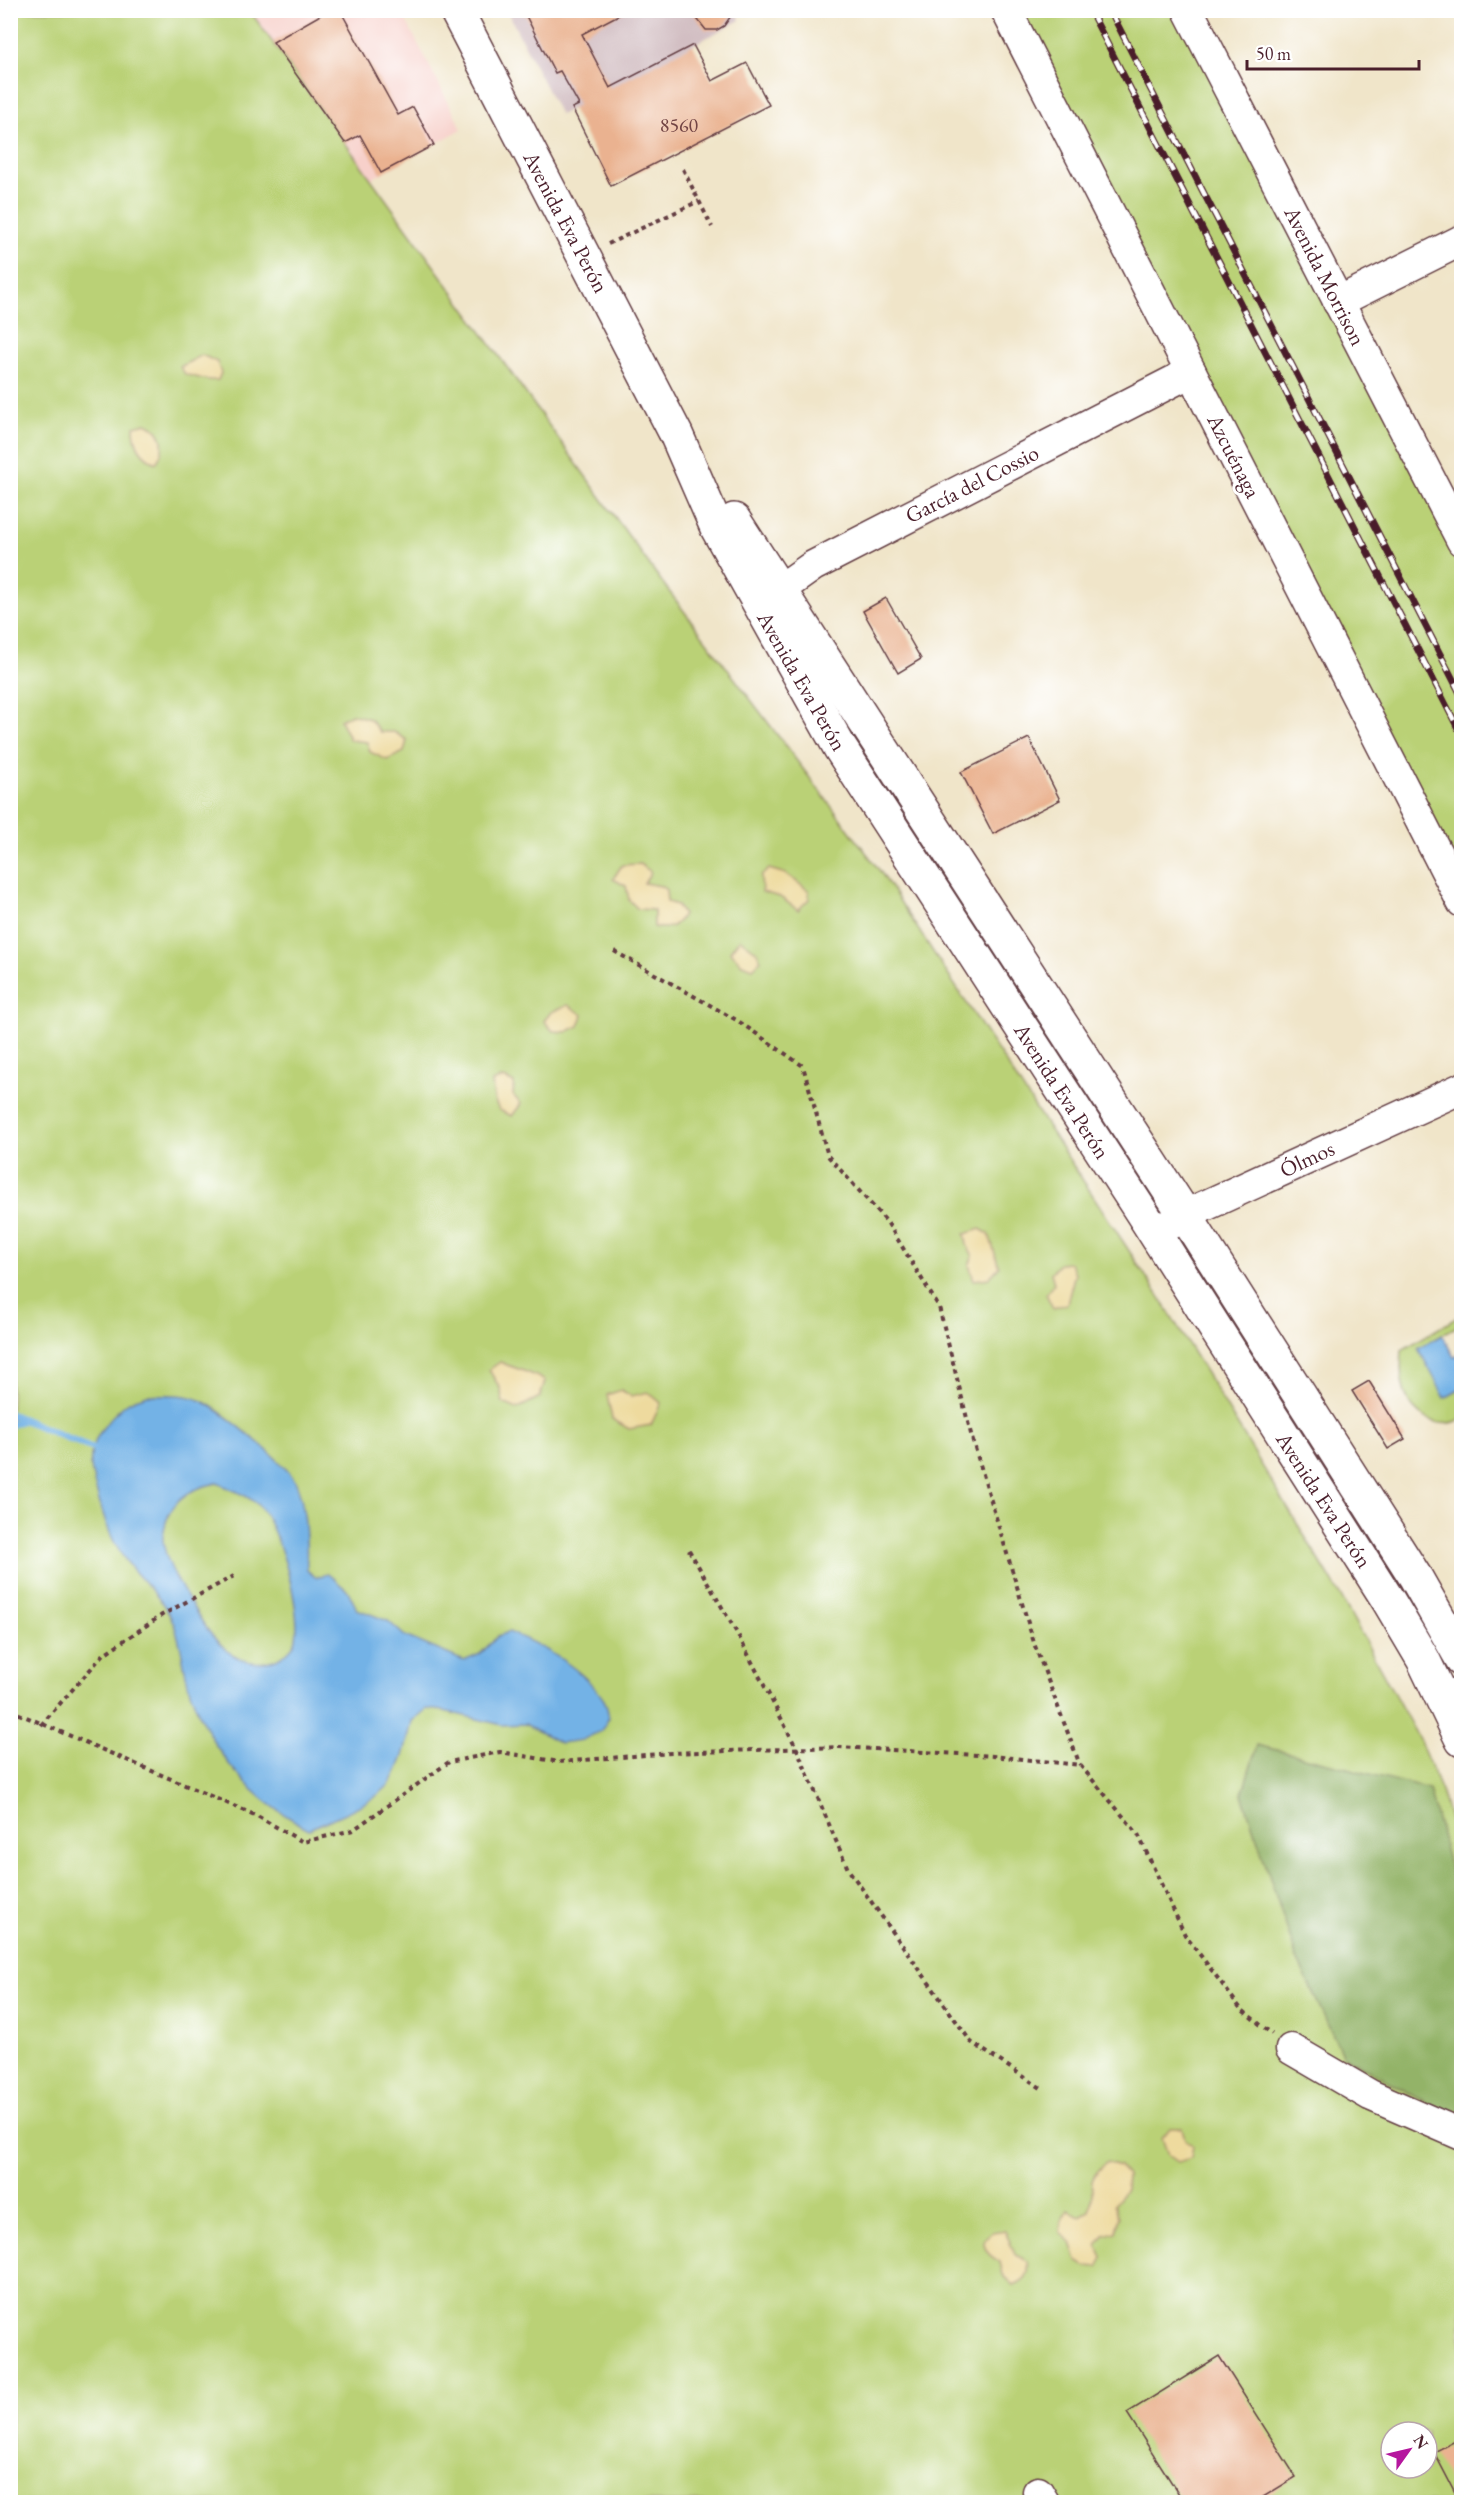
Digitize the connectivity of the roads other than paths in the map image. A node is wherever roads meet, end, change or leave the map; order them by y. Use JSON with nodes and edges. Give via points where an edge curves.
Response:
{"nodes":[{"id":1,"x":456,"y":10,"type":"edge"},
{"id":2,"x":1006,"y":10,"type":"edge"},
{"id":3,"x":1188,"y":10,"type":"edge"},
{"id":4,"x":1461,"y":240,"type":"edge"},
{"id":5,"x":1338,"y":302,"type":"junction"},
{"id":6,"x":1191,"y":372,"type":"junction"},
{"id":7,"x":1461,"y":542,"type":"edge"},
{"id":8,"x":769,"y":597,"type":"junction"},
{"id":9,"x":1461,"y":902,"type":"edge"},
{"id":10,"x":1461,"y":1088,"type":"edge"},
{"id":11,"x":1185,"y":1215,"type":"junction"},
{"id":12,"x":1155,"y":1234,"type":"junction"},
{"id":13,"x":1461,"y":1659,"type":"edge"},
{"id":14,"x":1461,"y":1740,"type":"edge"},
{"id":15,"x":1291,"y":2049,"type":"road end"},
{"id":16,"x":1461,"y":2135,"type":"edge"}],
"edges":[{"from":1,"to":8,"type":"main road","name":"Avenida Eva Perón","via":[[676,434]]},
{"from":2,"to":6,"type":"street","name":"Azcuénaga"},
{"from":3,"to":5,"type":"street","name":"Avenida Morrison"},
{"from":4,"to":5,"type":"street"},
{"from":5,"to":7,"type":"street","name":"Avenida Morrison"},
{"from":6,"to":8,"type":"street","name":"García del Cossio","via":[[813,566]]},
{"from":6,"to":9,"type":"street","name":"Azcuénaga"},
{"from":8,"to":11,"type":"main road","name":"Avenida Eva Perón"},
{"from":8,"to":12,"type":"main road","name":"Avenida Eva Perón","via":[[840,748]]},
{"from":10,"to":11,"type":"street","name":"Ólmos"},
{"from":11,"to":12,"type":"street","name":"Ólmos"},
{"from":11,"to":13,"type":"main road","name":"Avenida Eva Perón","via":[[1410,1569]]},
{"from":12,"to":14,"type":"main road","name":"Avenida Eva Perón","via":[[1388,1600],[1423,1659]]},
{"from":15,"to":16,"type":"street","via":[[1370,2095]]}]}
